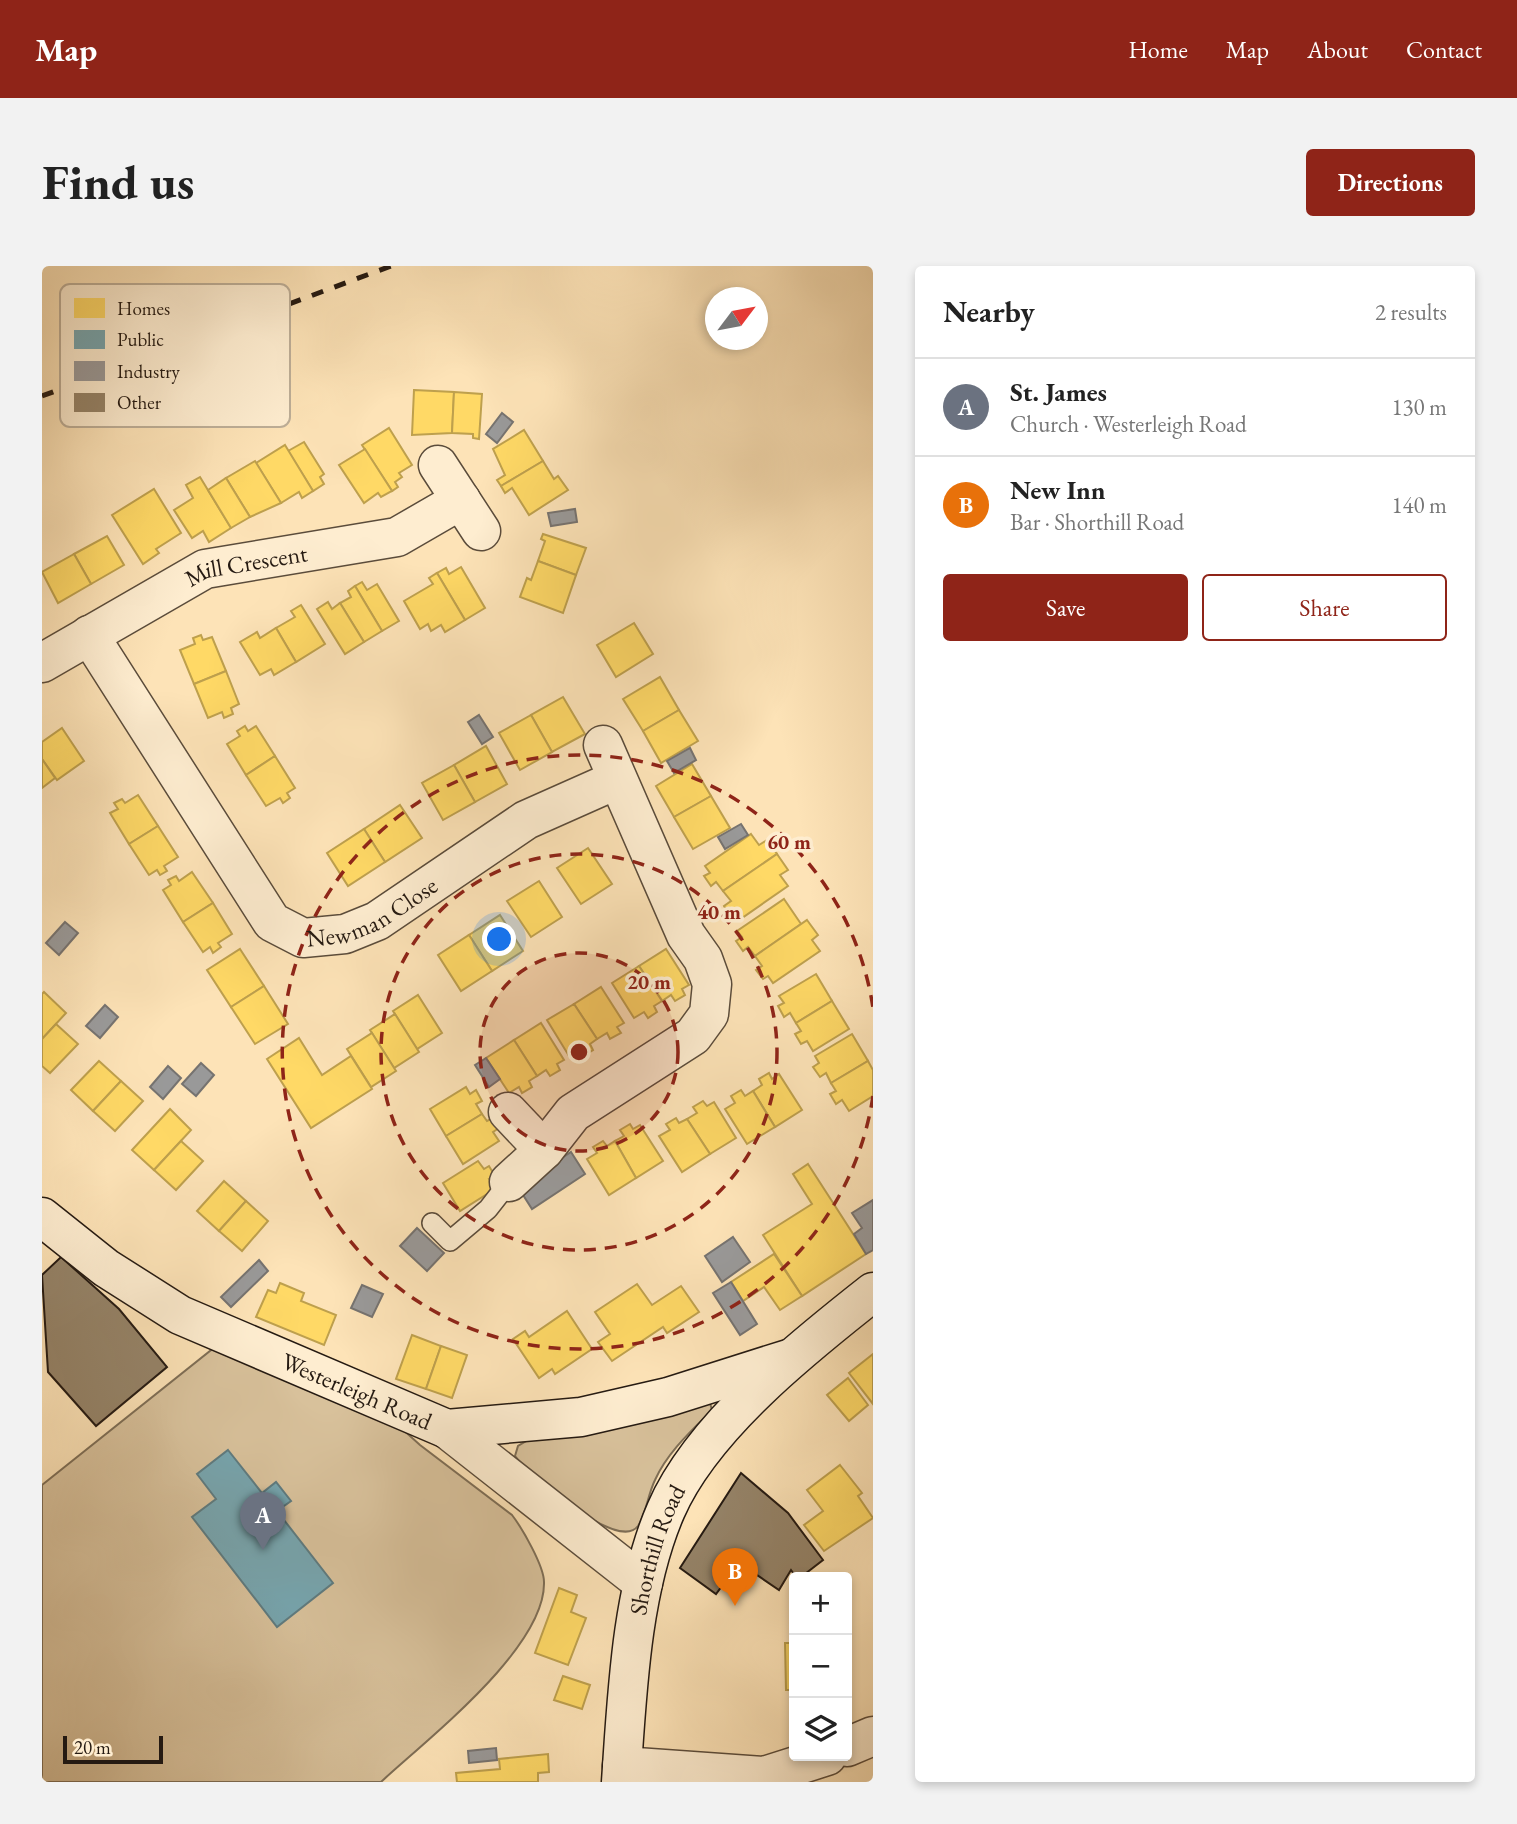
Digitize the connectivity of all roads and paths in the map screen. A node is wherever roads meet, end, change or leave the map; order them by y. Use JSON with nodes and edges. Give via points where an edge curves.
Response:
{"nodes":[{"id":1,"x":438,"y":465,"type":"dead end"},
{"id":2,"x":89,"y":635,"type":"junction"},
{"id":3,"x":42,"y":663,"type":"edge"},
{"id":4,"x":603,"y":745,"type":"dead end"},
{"id":5,"x":616,"y":780,"type":"junction"},
{"id":6,"x":508,"y":1112,"type":"dead end"},
{"id":7,"x":544,"y":1150,"type":"junction"},
{"id":8,"x":509,"y":1182,"type":"joint"},
{"id":9,"x":42,"y":1217,"type":"edge"},
{"id":10,"x":432,"y":1223,"type":"dead end"},
{"id":11,"x":873,"y":1292,"type":"edge"},
{"id":12,"x":788,"y":1359,"type":"junction"},
{"id":13,"x":447,"y":1429,"type":"junction"},
{"id":14,"x":643,"y":1583,"type":"junction"},
{"id":15,"x":873,"y":1736,"type":"edge"},
{"id":16,"x":852,"y":1745,"type":"edge"},
{"id":17,"x":811,"y":1761,"type":"edge"},
{"id":18,"x":621,"y":1774,"type":"edge"}],
"edges":[{"from":1,"to":2,"type":"street","name":"Mill Crescent","via":[[471,515],[397,537],[205,569]]},
{"from":2,"to":3,"type":"street","name":"Mill Crescent"},
{"from":2,"to":5,"type":"street","name":"Newman Close","via":[[272,922],[303,937],[345,934],[377,921],[526,820]]},
{"from":4,"to":5,"type":"street"},
{"from":5,"to":7,"type":"street","via":[[686,935],[704,959],[712,985],[709,1014],[692,1035],[573,1113]]},
{"from":6,"to":7,"type":"street"},
{"from":7,"to":8,"type":"street"},
{"from":8,"to":10,"type":"lane","via":[[488,1209],[450,1241]]},
{"from":9,"to":13,"type":"street","name":"Westerleigh Road","via":[[106,1268],[180,1315]]},
{"from":11,"to":12,"type":"street"},
{"from":12,"to":13,"type":"street","name":"Westerleigh Road","via":[[668,1397],[581,1417]]},
{"from":12,"to":14,"type":"street","name":"Shorthill Road","via":[[701,1452],[666,1509]]},
{"from":13,"to":14,"type":"street"},
{"from":14,"to":18,"type":"street","name":"Shorthill Road"},
{"from":15,"to":16,"type":"street"},
{"from":17,"to":18,"type":"street","via":[[764,1776]]}]}
